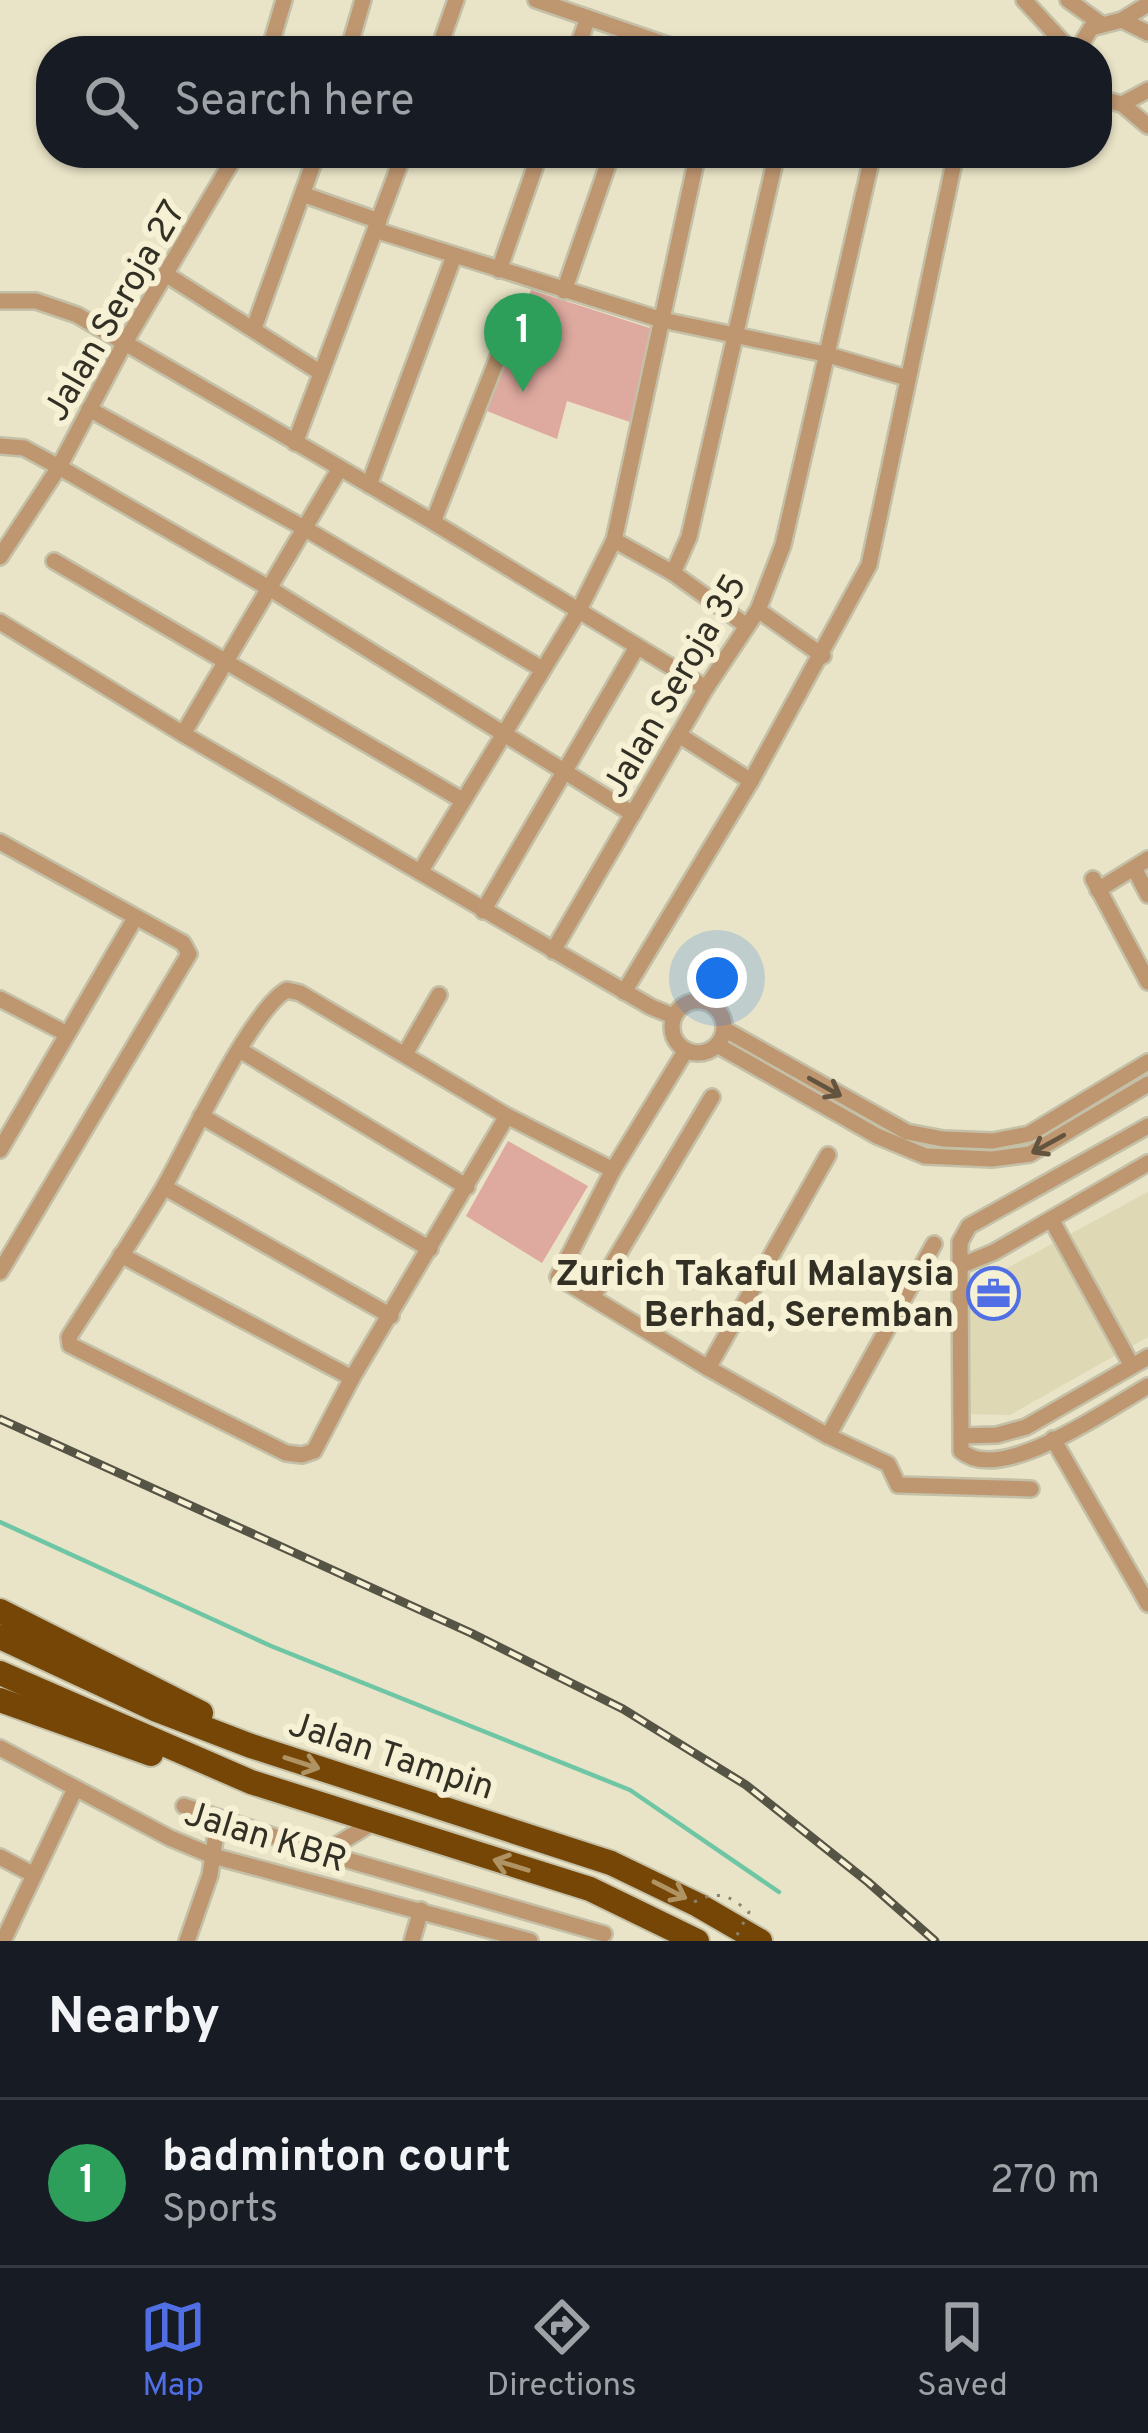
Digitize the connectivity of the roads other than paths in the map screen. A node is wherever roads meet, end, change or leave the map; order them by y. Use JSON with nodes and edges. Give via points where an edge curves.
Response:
{"nodes":[{"id":1,"x":284,"y":0,"type":"edge"},
{"id":2,"x":363,"y":0,"type":"edge"},
{"id":3,"x":456,"y":0,"type":"edge"},
{"id":4,"x":536,"y":0,"type":"edge"},
{"id":5,"x":1024,"y":0,"type":"edge"},
{"id":6,"x":1068,"y":0,"type":"edge"},
{"id":7,"x":1148,"y":4,"type":"edge"},
{"id":8,"x":588,"y":18,"type":"junction"},
{"id":9,"x":1122,"y":20,"type":"junction"},
{"id":10,"x":1100,"y":23,"type":"junction"},
{"id":11,"x":1148,"y":33,"type":"edge"},
{"id":12,"x":273,"y":36,"type":"edge"},
{"id":13,"x":352,"y":36,"type":"edge"},
{"id":14,"x":443,"y":36,"type":"edge"},
{"id":15,"x":581,"y":36,"type":"edge"},
{"id":16,"x":629,"y":36,"type":"edge"},
{"id":17,"x":1059,"y":36,"type":"edge"},
{"id":18,"x":1084,"y":36,"type":"edge"},
{"id":19,"x":1148,"y":90,"type":"edge"},
{"id":20,"x":1112,"y":102,"type":"edge"},
{"id":21,"x":1122,"y":104,"type":"junction"},
{"id":22,"x":1148,"y":126,"type":"edge"},
{"id":23,"x":228,"y":168,"type":"edge"},
{"id":24,"x":313,"y":168,"type":"edge"},
{"id":25,"x":398,"y":168,"type":"edge"},
{"id":26,"x":535,"y":168,"type":"edge"},
{"id":27,"x":607,"y":168,"type":"edge"},
{"id":28,"x":695,"y":168,"type":"edge"},
{"id":29,"x":774,"y":168,"type":"edge"},
{"id":30,"x":869,"y":168,"type":"edge"},
{"id":31,"x":953,"y":168,"type":"edge"},
{"id":32,"x":305,"y":196,"type":"junction"},
{"id":33,"x":377,"y":226,"type":"junction"},
{"id":34,"x":454,"y":256,"type":"junction"},
{"id":35,"x":499,"y":270,"type":"junction"},
{"id":36,"x":167,"y":275,"type":"junction"},
{"id":37,"x":565,"y":291,"type":"junction"},
{"id":38,"x":0,"y":302,"type":"edge"},
{"id":39,"x":513,"y":320,"type":"dead end"},
{"id":40,"x":662,"y":320,"type":"junction"},
{"id":41,"x":254,"y":328,"type":"junction"},
{"id":42,"x":736,"y":335,"type":"junction"},
{"id":43,"x":124,"y":344,"type":"junction"},
{"id":44,"x":825,"y":354,"type":"junction"},
{"id":45,"x":321,"y":373,"type":"junction"},
{"id":46,"x":907,"y":378,"type":"junction"},
{"id":47,"x":89,"y":410,"type":"junction"},
{"id":48,"x":295,"y":442,"type":"junction"},
{"id":49,"x":0,"y":446,"type":"edge"},
{"id":50,"x":59,"y":467,"type":"junction"},
{"id":51,"x":340,"y":468,"type":"junction"},
{"id":52,"x":369,"y":485,"type":"junction"},
{"id":53,"x":433,"y":522,"type":"junction"},
{"id":54,"x":304,"y":528,"type":"junction"},
{"id":55,"x":614,"y":540,"type":"junction"},
{"id":56,"x":0,"y":557,"type":"edge"},
{"id":57,"x":53,"y":561,"type":"dead end"},
{"id":58,"x":673,"y":573,"type":"junction"},
{"id":59,"x":269,"y":588,"type":"junction"},
{"id":60,"x":758,"y":610,"type":"junction"},
{"id":61,"x":578,"y":612,"type":"junction"},
{"id":62,"x":0,"y":622,"type":"edge"},
{"id":63,"x":748,"y":626,"type":"junction"},
{"id":64,"x":637,"y":647,"type":"junction"},
{"id":65,"x":823,"y":656,"type":"junction"},
{"id":66,"x":226,"y":662,"type":"junction"},
{"id":67,"x":542,"y":669,"type":"junction"},
{"id":68,"x":706,"y":688,"type":"junction"},
{"id":69,"x":183,"y":734,"type":"junction"},
{"id":70,"x":500,"y":735,"type":"junction"},
{"id":71,"x":679,"y":735,"type":"junction"},
{"id":72,"x":564,"y":771,"type":"junction"},
{"id":73,"x":751,"y":781,"type":"junction"},
{"id":74,"x":462,"y":800,"type":"junction"},
{"id":75,"x":633,"y":814,"type":"junction"},
{"id":76,"x":0,"y":842,"type":"edge"},
{"id":77,"x":1142,"y":865,"type":"edge"},
{"id":78,"x":421,"y":872,"type":"junction"},
{"id":79,"x":1148,"y":895,"type":"edge"},
{"id":80,"x":483,"y":911,"type":"junction"},
{"id":81,"x":135,"y":918,"type":"junction"},
{"id":82,"x":554,"y":952,"type":"junction"},
{"id":83,"x":1148,"y":982,"type":"edge"},
{"id":84,"x":624,"y":992,"type":"junction"},
{"id":85,"x":439,"y":994,"type":"dead end"},
{"id":86,"x":0,"y":999,"type":"edge"},
{"id":87,"x":674,"y":1016,"type":"junction"},
{"id":88,"x":67,"y":1034,"type":"junction"},
{"id":89,"x":721,"y":1037,"type":"junction"},
{"id":90,"x":240,"y":1050,"type":"junction"},
{"id":91,"x":686,"y":1050,"type":"junction"},
{"id":92,"x":405,"y":1054,"type":"junction"},
{"id":93,"x":1148,"y":1062,"type":"edge"},
{"id":94,"x":1148,"y":1084,"type":"edge"},
{"id":95,"x":712,"y":1097,"type":"dead end"},
{"id":96,"x":201,"y":1117,"type":"junction"},
{"id":97,"x":508,"y":1117,"type":"junction"},
{"id":98,"x":1148,"y":1126,"type":"edge"},
{"id":99,"x":0,"y":1149,"type":"edge"},
{"id":100,"x":829,"y":1155,"type":"dead end"},
{"id":101,"x":1148,"y":1163,"type":"edge"},
{"id":102,"x":613,"y":1170,"type":"junction"},
{"id":103,"x":467,"y":1186,"type":"junction"},
{"id":104,"x":164,"y":1187,"type":"junction"},
{"id":105,"x":1052,"y":1219,"type":"junction"},
{"id":106,"x":934,"y":1244,"type":"dead end"},
{"id":107,"x":430,"y":1250,"type":"junction"},
{"id":108,"x":121,"y":1255,"type":"junction"},
{"id":109,"x":960,"y":1266,"type":"junction"},
{"id":110,"x":0,"y":1272,"type":"edge"},
{"id":111,"x":592,"y":1298,"type":"junction"},
{"id":112,"x":391,"y":1316,"type":"junction"},
{"id":113,"x":1148,"y":1357,"type":"edge"},
{"id":114,"x":1132,"y":1366,"type":"junction"},
{"id":115,"x":709,"y":1368,"type":"junction"},
{"id":116,"x":352,"y":1378,"type":"junction"},
{"id":117,"x":1148,"y":1386,"type":"edge"},
{"id":118,"x":828,"y":1436,"type":"junction"},
{"id":119,"x":1053,"y":1438,"type":"junction"},
{"id":120,"x":961,"y":1444,"type":"junction"},
{"id":121,"x":1031,"y":1489,"type":"dead end"},
{"id":122,"x":1148,"y":1604,"type":"edge"},
{"id":123,"x":0,"y":1611,"type":"edge"},
{"id":124,"x":0,"y":1637,"type":"edge"},
{"id":125,"x":0,"y":1673,"type":"edge"},
{"id":126,"x":0,"y":1700,"type":"edge"},
{"id":127,"x":251,"y":1747,"type":"junction"},
{"id":128,"x":0,"y":1748,"type":"edge"},
{"id":129,"x":251,"y":1782,"type":"junction"},
{"id":130,"x":75,"y":1789,"type":"junction"},
{"id":131,"x":184,"y":1806,"type":"dead end"},
{"id":132,"x":218,"y":1817,"type":"junction"},
{"id":133,"x":374,"y":1822,"type":"junction"},
{"id":134,"x":323,"y":1853,"type":"junction"},
{"id":135,"x":213,"y":1856,"type":"junction"},
{"id":136,"x":0,"y":1857,"type":"edge"},
{"id":137,"x":34,"y":1875,"type":"junction"},
{"id":138,"x":421,"y":1910,"type":"junction"},
{"id":139,"x":604,"y":1934,"type":"dead end"},
{"id":140,"x":3,"y":1941,"type":"edge"},
{"id":141,"x":187,"y":1941,"type":"edge"},
{"id":142,"x":412,"y":1941,"type":"edge"},
{"id":143,"x":530,"y":1941,"type":"edge"},
{"id":144,"x":697,"y":1941,"type":"edge"},
{"id":145,"x":760,"y":1941,"type":"edge"}],
"edges":[{"from":1,"to":12,"type":"street"},
{"from":2,"to":13,"type":"street"},
{"from":3,"to":14,"type":"street"},
{"from":4,"to":8,"type":"street"},
{"from":5,"to":17,"type":"street"},
{"from":6,"to":10,"type":"street"},
{"from":7,"to":9,"type":"street"},
{"from":8,"to":15,"type":"street"},
{"from":8,"to":16,"type":"street"},
{"from":9,"to":10,"type":"street"},
{"from":9,"to":11,"type":"street"},
{"from":10,"to":18,"type":"street"},
{"from":19,"to":21,"type":"street"},
{"from":20,"to":21,"type":"street"},
{"from":21,"to":22,"type":"street"},
{"from":23,"to":36,"type":"street","name":"Jalan Seroja 27"},
{"from":24,"to":32,"type":"street"},
{"from":25,"to":33,"type":"street"},
{"from":26,"to":35,"type":"street"},
{"from":27,"to":37,"type":"street"},
{"from":28,"to":40,"type":"street"},
{"from":29,"to":42,"type":"street"},
{"from":30,"to":44,"type":"street","name":"Jalan Seroja 35"},
{"from":31,"to":46,"type":"street"},
{"from":32,"to":33,"type":"street"},
{"from":32,"to":41,"type":"street"},
{"from":33,"to":34,"type":"street"},
{"from":33,"to":45,"type":"street"},
{"from":34,"to":35,"type":"street"},
{"from":34,"to":52,"type":"street"},
{"from":35,"to":37,"type":"street"},
{"from":36,"to":41,"type":"street"},
{"from":36,"to":43,"type":"street","name":"Jalan Seroja 27"},
{"from":37,"to":40,"type":"street"},
{"from":38,"to":43,"type":"street","via":[[77,315]]},
{"from":39,"to":53,"type":"street"},
{"from":40,"to":42,"type":"street"},
{"from":40,"to":55,"type":"street"},
{"from":41,"to":45,"type":"street"},
{"from":42,"to":44,"type":"street"},
{"from":42,"to":58,"type":"street","via":[[689,537]]},
{"from":43,"to":47,"type":"street","name":"Jalan Seroja 27"},
{"from":43,"to":48,"type":"street"},
{"from":44,"to":46,"type":"street"},
{"from":44,"to":60,"type":"street","name":"Jalan Seroja 35","via":[[783,545]]},
{"from":45,"to":48,"type":"street"},
{"from":46,"to":65,"type":"street","via":[[869,565]]},
{"from":47,"to":50,"type":"street","name":"Jalan Seroja 27"},
{"from":47,"to":54,"type":"street"},
{"from":48,"to":51,"type":"street"},
{"from":49,"to":50,"type":"street","via":[[24,448]]},
{"from":50,"to":56,"type":"street","name":"Jalan Seroja 27"},
{"from":50,"to":59,"type":"street"},
{"from":51,"to":52,"type":"street"},
{"from":51,"to":54,"type":"street"},
{"from":52,"to":53,"type":"street"},
{"from":53,"to":61,"type":"street"},
{"from":54,"to":59,"type":"street"},
{"from":54,"to":67,"type":"street"},
{"from":55,"to":58,"type":"street"},
{"from":55,"to":61,"type":"street"},
{"from":57,"to":66,"type":"street"},
{"from":58,"to":63,"type":"street"},
{"from":59,"to":66,"type":"street"},
{"from":59,"to":70,"type":"street"},
{"from":60,"to":63,"type":"street","name":"Jalan Seroja 35"},
{"from":60,"to":65,"type":"street"},
{"from":61,"to":64,"type":"street"},
{"from":61,"to":67,"type":"street"},
{"from":62,"to":69,"type":"street"},
{"from":63,"to":68,"type":"street","name":"Jalan Seroja 35"},
{"from":64,"to":68,"type":"street"},
{"from":64,"to":72,"type":"street"},
{"from":65,"to":73,"type":"street"},
{"from":66,"to":69,"type":"street"},
{"from":66,"to":74,"type":"street"},
{"from":67,"to":70,"type":"street"},
{"from":68,"to":71,"type":"street","name":"Jalan Seroja 35"},
{"from":69,"to":78,"type":"street"},
{"from":70,"to":72,"type":"street"},
{"from":70,"to":74,"type":"street"},
{"from":71,"to":73,"type":"street"},
{"from":71,"to":75,"type":"street","name":"Jalan Seroja 35"},
{"from":72,"to":75,"type":"street"},
{"from":72,"to":80,"type":"street"},
{"from":73,"to":84,"type":"street"},
{"from":74,"to":78,"type":"street"},
{"from":75,"to":82,"type":"street","name":"Jalan Seroja 35"},
{"from":76,"to":81,"type":"street"},
{"from":77,"to":79,"type":"street"},
{"from":77,"to":83,"type":"street","via":[[1096,885]]},
{"from":78,"to":80,"type":"street"},
{"from":80,"to":82,"type":"street"},
{"from":81,"to":88,"type":"street"},
{"from":81,"to":110,"type":"street","via":[[188,949],[188,958]]},
{"from":82,"to":84,"type":"street"},
{"from":84,"to":87,"type":"street"},
{"from":85,"to":92,"type":"street"},
{"from":86,"to":88,"type":"street"},
{"from":87,"to":89,"type":"street","via":[[685,1004],[708,1002],[721,1013]]},
{"from":87,"to":91,"type":"street","via":[[674,1039]]},
{"from":88,"to":99,"type":"street"},
{"from":89,"to":91,"type":"street","via":[[703,1053]]},
{"from":89,"to":93,"type":"street","one_way":true,"via":[[907,1132],[943,1139],[1029,1134]]},
{"from":94,"to":89,"type":"street","one_way":true,"via":[[1030,1154],[925,1156],[877,1136]]},
{"from":90,"to":92,"type":"street","via":[[287,990]]},
{"from":90,"to":96,"type":"street"},
{"from":90,"to":103,"type":"street"},
{"from":91,"to":102,"type":"street"},
{"from":92,"to":97,"type":"street"},
{"from":95,"to":111,"type":"street"},
{"from":96,"to":104,"type":"street"},
{"from":96,"to":107,"type":"street"},
{"from":97,"to":102,"type":"street"},
{"from":97,"to":103,"type":"street"},
{"from":98,"to":109,"type":"street","via":[[969,1226]]},
{"from":100,"to":115,"type":"street"},
{"from":101,"to":105,"type":"street"},
{"from":102,"to":111,"type":"street","via":[[558,1277]]},
{"from":103,"to":107,"type":"street"},
{"from":104,"to":108,"type":"street"},
{"from":104,"to":112,"type":"street"},
{"from":105,"to":109,"type":"street"},
{"from":105,"to":114,"type":"street"},
{"from":106,"to":118,"type":"street"},
{"from":107,"to":112,"type":"street"},
{"from":108,"to":116,"type":"street"},
{"from":108,"to":116,"type":"street","via":[[68,1337],[72,1347],[294,1455],[314,1451]]},
{"from":109,"to":120,"type":"street"},
{"from":111,"to":115,"type":"street"},
{"from":112,"to":116,"type":"street"},
{"from":113,"to":114,"type":"street"},
{"from":114,"to":120,"type":"street","via":[[1026,1427]]},
{"from":115,"to":118,"type":"street"},
{"from":117,"to":119,"type":"street"},
{"from":118,"to":121,"type":"street","via":[[888,1464],[898,1485]]},
{"from":119,"to":120,"type":"street","via":[[1004,1460],[982,1461]]},
{"from":119,"to":122,"type":"street"},
{"from":123,"to":127,"type":"highway","via":[[238,1731]]},
{"from":124,"to":127,"type":"highway","name":"Jalan Tampin"},
{"from":125,"to":129,"type":"highway","name":"Jalan Tampin"},
{"from":126,"to":129,"type":"highway","via":[[110,1743]]},
{"from":127,"to":145,"type":"highway","name":"Jalan Tampin","one_way":true,"via":[[611,1863]]},
{"from":128,"to":130,"type":"street","name":"Jalan KBR"},
{"from":129,"to":133,"type":"highway","name":"Jalan Tampin"},
{"from":130,"to":135,"type":"street","name":"Jalan KBR"},
{"from":130,"to":137,"type":"street"},
{"from":131,"to":132,"type":"street"},
{"from":132,"to":134,"type":"street"},
{"from":132,"to":135,"type":"street"},
{"from":133,"to":134,"type":"street"},
{"from":144,"to":133,"type":"highway","name":"Jalan Tampin","one_way":true,"via":[[590,1889]]},
{"from":134,"to":139,"type":"street"},
{"from":135,"to":138,"type":"street","name":"Jalan KBR"},
{"from":135,"to":141,"type":"street"},
{"from":136,"to":137,"type":"street"},
{"from":137,"to":140,"type":"street"},
{"from":138,"to":142,"type":"street"},
{"from":138,"to":143,"type":"street","name":"Jalan KBR"}]}
